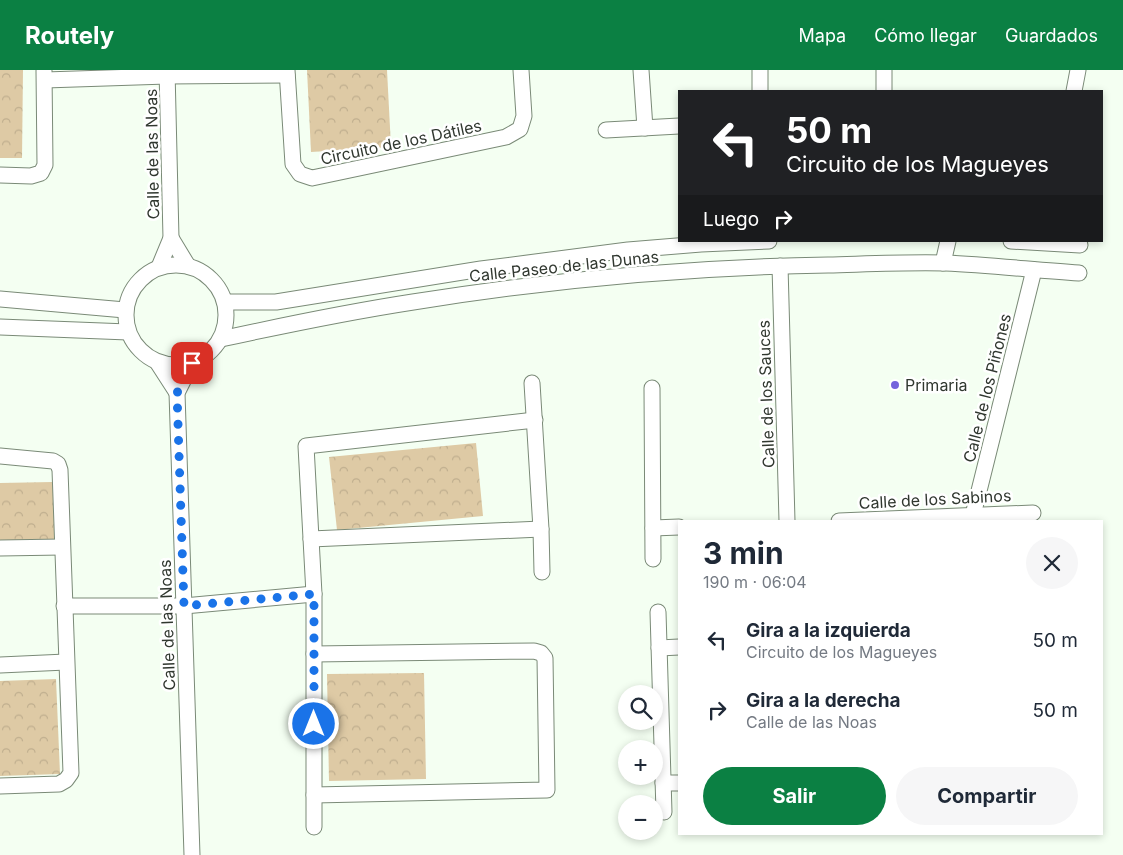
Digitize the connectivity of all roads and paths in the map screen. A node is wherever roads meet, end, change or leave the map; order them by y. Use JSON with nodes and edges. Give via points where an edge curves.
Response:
{"nodes":[{"id":1,"x":521,"y":70,"type":"edge"},
{"id":2,"x":641,"y":70,"type":"edge"},
{"id":3,"x":760,"y":70,"type":"edge"},
{"id":4,"x":884,"y":70,"type":"edge"},
{"id":5,"x":1078,"y":70,"type":"edge"},
{"id":6,"x":287,"y":72,"type":"edge"},
{"id":7,"x":167,"y":73,"type":"edge"},
{"id":8,"x":45,"y":75,"type":"edge"},
{"id":9,"x":760,"y":90,"type":"edge"},
{"id":10,"x":884,"y":90,"type":"edge"},
{"id":11,"x":1074,"y":90,"type":"edge"},
{"id":12,"x":678,"y":126,"type":"edge"},
{"id":13,"x":644,"y":128,"type":"junction"},
{"id":14,"x":606,"y":130,"type":"dead end"},
{"id":15,"x":0,"y":175,"type":"edge"},
{"id":16,"x":171,"y":238,"type":"junction"},
{"id":17,"x":746,"y":242,"type":"edge"},
{"id":18,"x":948,"y":242,"type":"edge"},
{"id":19,"x":1034,"y":242,"type":"edge"},
{"id":20,"x":701,"y":244,"type":"junction"},
{"id":21,"x":1080,"y":244,"type":"dead end"},
{"id":22,"x":943,"y":263,"type":"junction"},
{"id":23,"x":188,"y":266,"type":"junction"},
{"id":24,"x":780,"y":266,"type":"junction"},
{"id":25,"x":159,"y":267,"type":"junction"},
{"id":26,"x":703,"y":270,"type":"junction"},
{"id":27,"x":1034,"y":270,"type":"junction"},
{"id":28,"x":1079,"y":273,"type":"dead end"},
{"id":29,"x":0,"y":299,"type":"edge"},
{"id":30,"x":225,"y":302,"type":"junction"},
{"id":31,"x":125,"y":310,"type":"junction"},
{"id":32,"x":0,"y":327,"type":"edge"},
{"id":33,"x":128,"y":332,"type":"junction"},
{"id":34,"x":221,"y":338,"type":"junction"},
{"id":35,"x":157,"y":362,"type":"junction"},
{"id":36,"x":192,"y":363,"type":"junction"},
{"id":37,"x":532,"y":384,"type":"dead end"},
{"id":38,"x":652,"y":388,"type":"dead end"},
{"id":39,"x":177,"y":393,"type":"junction"},
{"id":40,"x":535,"y":420,"type":"junction"},
{"id":41,"x":0,"y":456,"type":"edge"},
{"id":42,"x":1033,"y":512,"type":"dead end"},
{"id":43,"x":973,"y":515,"type":"junction"},
{"id":44,"x":787,"y":520,"type":"edge"},
{"id":45,"x":861,"y":520,"type":"edge"},
{"id":46,"x":653,"y":528,"type":"junction"},
{"id":47,"x":678,"y":528,"type":"edge"},
{"id":48,"x":542,"y":529,"type":"junction"},
{"id":49,"x":311,"y":539,"type":"junction"},
{"id":50,"x":62,"y":547,"type":"junction"},
{"id":51,"x":0,"y":548,"type":"edge"},
{"id":52,"x":653,"y":559,"type":"dead end"},
{"id":53,"x":542,"y":572,"type":"dead end"},
{"id":54,"x":314,"y":594,"type":"junction"},
{"id":55,"x":64,"y":606,"type":"junction"},
{"id":56,"x":184,"y":606,"type":"junction"},
{"id":57,"x":658,"y":612,"type":"dead end"},
{"id":58,"x":678,"y":647,"type":"edge"},
{"id":59,"x":659,"y":648,"type":"junction"},
{"id":60,"x":314,"y":654,"type":"junction"},
{"id":61,"x":66,"y":662,"type":"junction"},
{"id":62,"x":0,"y":664,"type":"edge"},
{"id":63,"x":671,"y":783,"type":"edge"},
{"id":64,"x":0,"y":786,"type":"edge"},
{"id":65,"x":314,"y":795,"type":"junction"},
{"id":66,"x":664,"y":812,"type":"dead end"},
{"id":67,"x":314,"y":827,"type":"dead end"},
{"id":68,"x":192,"y":855,"type":"edge"}],
"edges":[{"from":1,"to":6,"type":"street","name":"Circuito de los Dátiles","via":[[524,116],[520,129],[506,137],[312,178],[300,174],[294,164]]},
{"from":2,"to":13,"type":"street"},
{"from":3,"to":9,"type":"street"},
{"from":4,"to":10,"type":"street"},
{"from":5,"to":11,"type":"street"},
{"from":6,"to":7,"type":"street","name":"Circuito de los Dátiles"},
{"from":7,"to":8,"type":"street","name":"Circuito de los Dátiles"},
{"from":7,"to":16,"type":"street","name":"Calle de las Noas"},
{"from":8,"to":15,"type":"street","via":[[45,166],[41,173],[31,176]]},
{"from":12,"to":13,"type":"street"},
{"from":13,"to":14,"type":"street"},
{"from":16,"to":23,"type":"street","name":"Calle de las Noas"},
{"from":16,"to":25,"type":"street","name":"Calle de las Noas"},
{"from":17,"to":20,"type":"street","name":"Calle Paseo de las Dunas"},
{"from":18,"to":22,"type":"street"},
{"from":19,"to":21,"type":"street"},
{"from":20,"to":26,"type":"street"},
{"from":20,"to":30,"type":"street","name":"Calle Paseo de las Dunas","via":[[491,268],[276,302]]},
{"from":22,"to":24,"type":"street","name":"Calle Paseo de las Dunas"},
{"from":22,"to":27,"type":"street","name":"Calle Paseo de las Dunas"},
{"from":23,"to":25,"type":"street"},
{"from":23,"to":30,"type":"street","via":[[211,279]]},
{"from":24,"to":26,"type":"street","name":"Calle Paseo de las Dunas"},
{"from":24,"to":44,"type":"street","name":"Calle de los Sauces"},
{"from":25,"to":31,"type":"street","via":[[136,284]]},
{"from":26,"to":34,"type":"street","name":"Calle Paseo de las Dunas","via":[[548,284],[413,302]]},
{"from":27,"to":28,"type":"street","name":"Calle Paseo de las Dunas"},
{"from":27,"to":43,"type":"street","name":"Calle de los Piñones"},
{"from":29,"to":31,"type":"street"},
{"from":30,"to":34,"type":"street","via":[[226,320]]},
{"from":31,"to":33,"type":"street"},
{"from":32,"to":33,"type":"street"},
{"from":33,"to":35,"type":"street","via":[[135,345]]},
{"from":34,"to":36,"type":"street","via":[[204,357]]},
{"from":35,"to":36,"type":"street","via":[[169,365]]},
{"from":35,"to":39,"type":"street"},
{"from":36,"to":39,"type":"street","name":"Calle de las Noas"},
{"from":37,"to":40,"type":"street"},
{"from":38,"to":46,"type":"street"},
{"from":39,"to":56,"type":"street","name":"Calle de las Noas"},
{"from":40,"to":48,"type":"street"},
{"from":40,"to":49,"type":"street","via":[[306,446]]},
{"from":41,"to":50,"type":"street","via":[[58,464]]},
{"from":42,"to":43,"type":"street","name":"Calle de los Sabinos"},
{"from":43,"to":45,"type":"street","name":"Calle de los Sabinos"},
{"from":46,"to":47,"type":"street"},
{"from":46,"to":52,"type":"street"},
{"from":48,"to":49,"type":"street"},
{"from":48,"to":53,"type":"street"},
{"from":49,"to":54,"type":"street"},
{"from":50,"to":51,"type":"street"},
{"from":50,"to":55,"type":"street"},
{"from":54,"to":56,"type":"street"},
{"from":54,"to":60,"type":"street"},
{"from":55,"to":56,"type":"street"},
{"from":55,"to":61,"type":"street"},
{"from":56,"to":68,"type":"street","name":"Calle de las Noas"},
{"from":57,"to":59,"type":"street"},
{"from":58,"to":59,"type":"street"},
{"from":59,"to":63,"type":"street"},
{"from":60,"to":65,"type":"street"},
{"from":60,"to":65,"type":"street","via":[[541,653],[545,658],[547,790]]},
{"from":61,"to":62,"type":"street"},
{"from":61,"to":64,"type":"street","via":[[71,773],[59,784]]},
{"from":63,"to":66,"type":"street"},
{"from":65,"to":67,"type":"street"}]}
